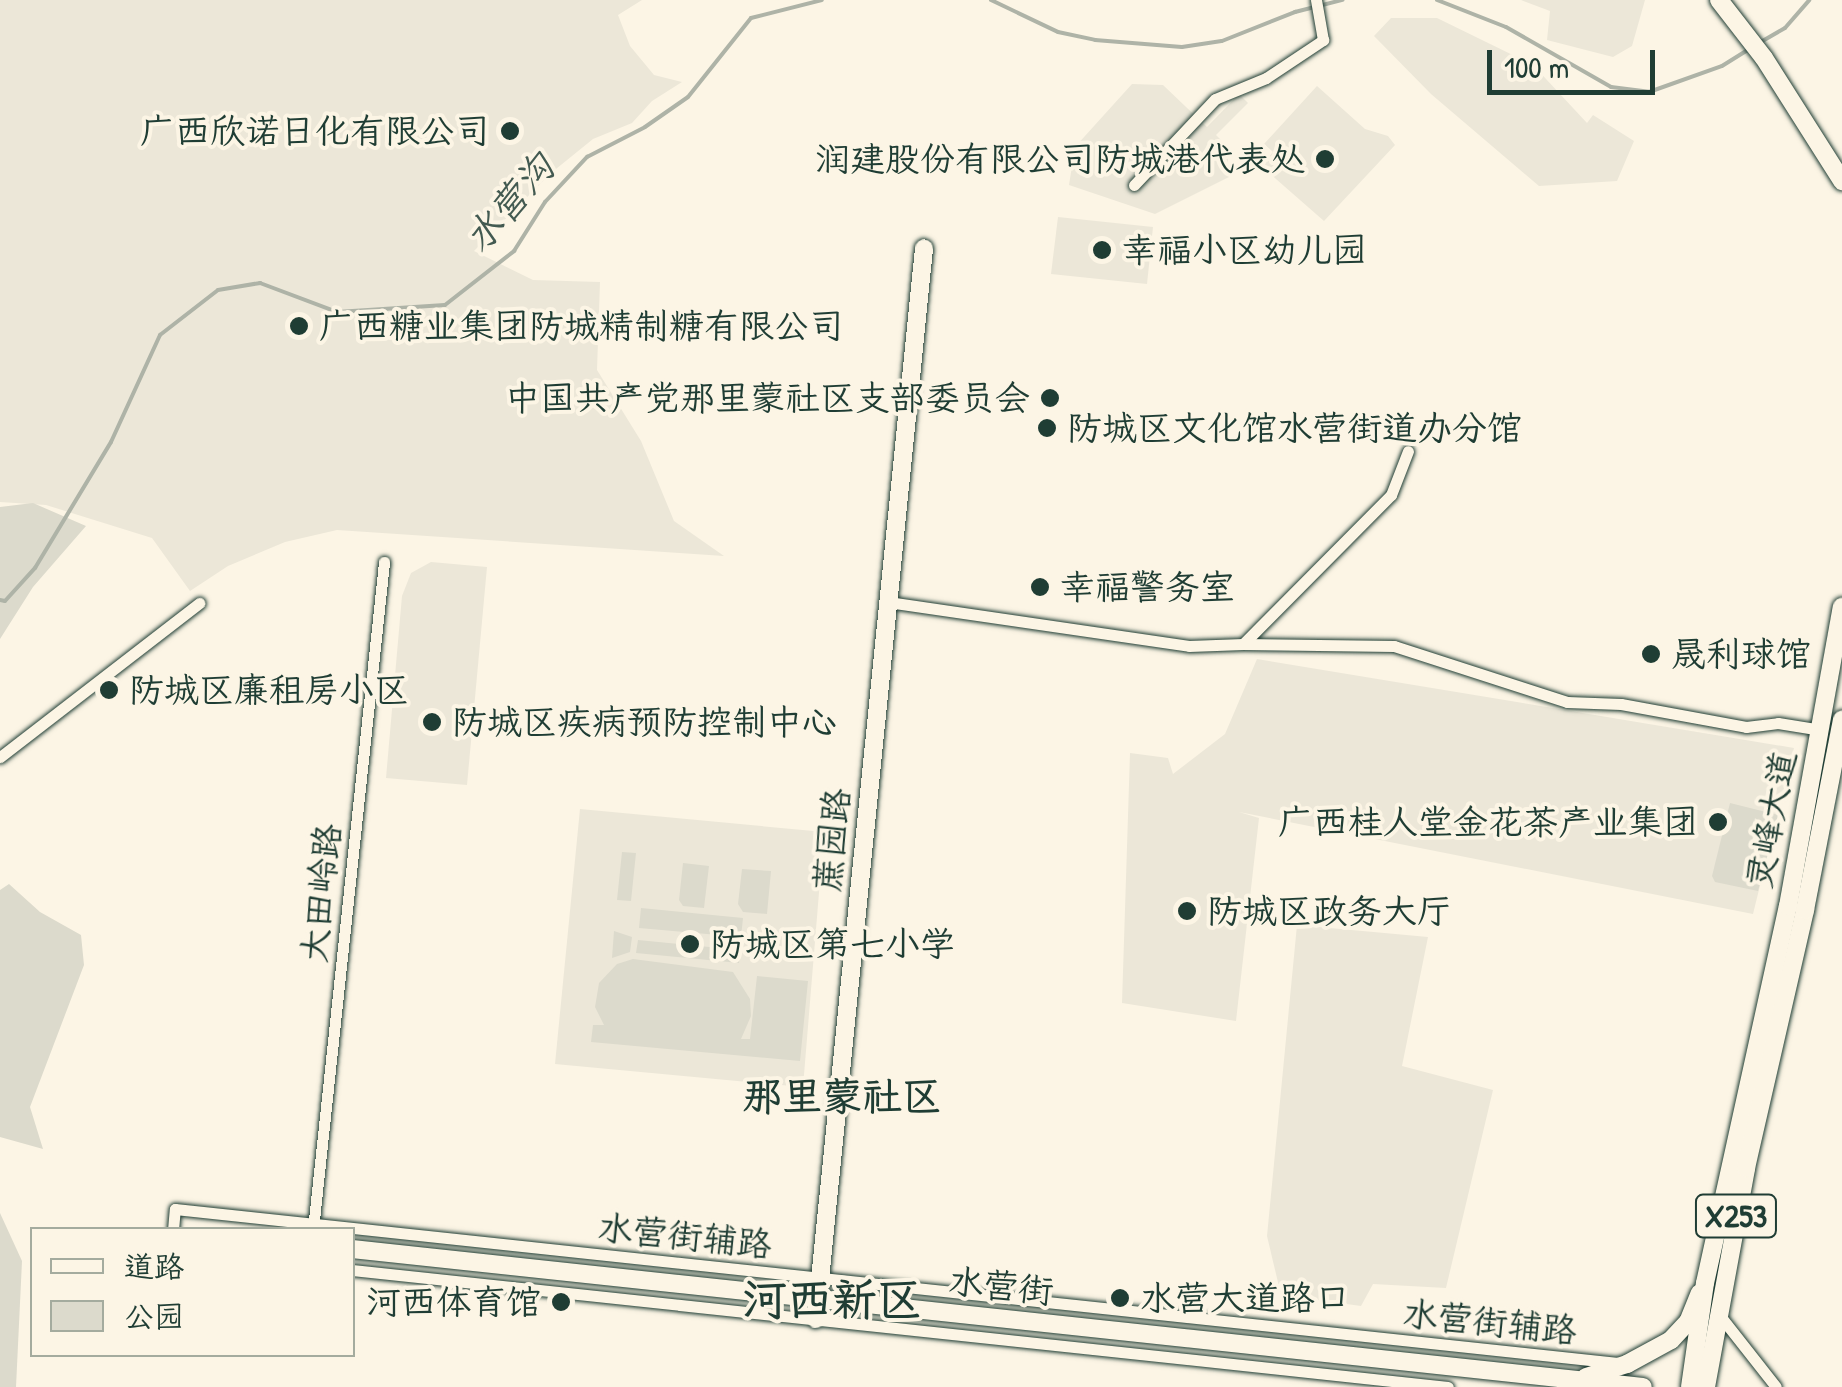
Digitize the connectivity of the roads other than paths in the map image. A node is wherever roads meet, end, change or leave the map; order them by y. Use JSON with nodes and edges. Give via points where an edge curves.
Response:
{"nodes":[{"id":1,"x":1316,"y":0,"type":"edge"},
{"id":2,"x":1718,"y":0,"type":"edge"},
{"id":3,"x":1842,"y":181,"type":"edge"},
{"id":4,"x":1134,"y":185,"type":"dead end"},
{"id":5,"x":924,"y":248,"type":"dead end"},
{"id":6,"x":1408,"y":451,"type":"dead end"},
{"id":7,"x":384,"y":562,"type":"dead end"},
{"id":8,"x":888,"y":602,"type":"junction"},
{"id":9,"x":199,"y":603,"type":"dead end"},
{"id":10,"x":1842,"y":608,"type":"edge"},
{"id":11,"x":1244,"y":644,"type":"junction"},
{"id":12,"x":1842,"y":720,"type":"edge"},
{"id":13,"x":1821,"y":730,"type":"junction"},
{"id":14,"x":0,"y":757,"type":"edge"},
{"id":15,"x":1765,"y":1045,"type":"junction"},
{"id":16,"x":173,"y":1227,"type":"edge"},
{"id":17,"x":313,"y":1227,"type":"edge"},
{"id":18,"x":355,"y":1231,"type":"edge"},
{"id":19,"x":355,"y":1249,"type":"edge"},
{"id":20,"x":355,"y":1270,"type":"edge"},
{"id":21,"x":820,"y":1278,"type":"junction"},
{"id":22,"x":1704,"y":1283,"type":"junction"},
{"id":23,"x":818,"y":1299,"type":"junction"},
{"id":24,"x":1717,"y":1312,"type":"junction"},
{"id":25,"x":816,"y":1319,"type":"junction"},
{"id":26,"x":1627,"y":1364,"type":"junction"},
{"id":27,"x":1583,"y":1383,"type":"edge"},
{"id":28,"x":1448,"y":1387,"type":"edge"},
{"id":29,"x":1643,"y":1387,"type":"edge"},
{"id":30,"x":1690,"y":1387,"type":"edge"},
{"id":31,"x":1706,"y":1387,"type":"edge"},
{"id":32,"x":1776,"y":1387,"type":"edge"}],
"edges":[{"from":1,"to":4,"type":"street","via":[[1323,40],[1266,78],[1215,99]]},
{"from":2,"to":3,"type":"street","via":[[1764,58]]},
{"from":5,"to":8,"type":"street","name":"蔗园路"},
{"from":6,"to":11,"type":"street","via":[[1392,494]]},
{"from":7,"to":17,"type":"street","name":"大田岭路"},
{"from":8,"to":11,"type":"street","via":[[1189,646]]},
{"from":8,"to":21,"type":"street","name":"蔗园路"},
{"from":9,"to":14,"type":"street"},
{"from":10,"to":13,"type":"street","name":"灵峰大道"},
{"from":11,"to":13,"type":"street","via":[[1394,646],[1566,702],[1621,704],[1746,727],[1778,723]]},
{"from":12,"to":15,"type":"street","name":"灵峰大道"},
{"from":13,"to":15,"type":"street","name":"灵峰大道"},
{"from":15,"to":22,"type":"street","number":"X253"},
{"from":15,"to":24,"type":"street","number":"X253"},
{"from":16,"to":17,"type":"street","name":"水营街辅路","via":[[176,1209]]},
{"from":18,"to":21,"type":"street","name":"水营街辅路"},
{"from":19,"to":23,"type":"street","name":"水营街"},
{"from":20,"to":25,"type":"street","name":"水营街辅路"},
{"from":21,"to":23,"type":"street","name":"蔗园路"},
{"from":21,"to":26,"type":"street","name":"水营街辅路"},
{"from":22,"to":26,"type":"street","via":[[1688,1322],[1671,1340]]},
{"from":22,"to":30,"type":"street","number":"X253"},
{"from":23,"to":25,"type":"street","name":"蔗园路"},
{"from":23,"to":27,"type":"street","name":"水营街"},
{"from":24,"to":31,"type":"street","number":"X253"},
{"from":24,"to":32,"type":"street"},
{"from":25,"to":28,"type":"street","name":"水营街辅路"},
{"from":26,"to":27,"type":"street"},
{"from":27,"to":29,"type":"street","name":"水营街"}]}
